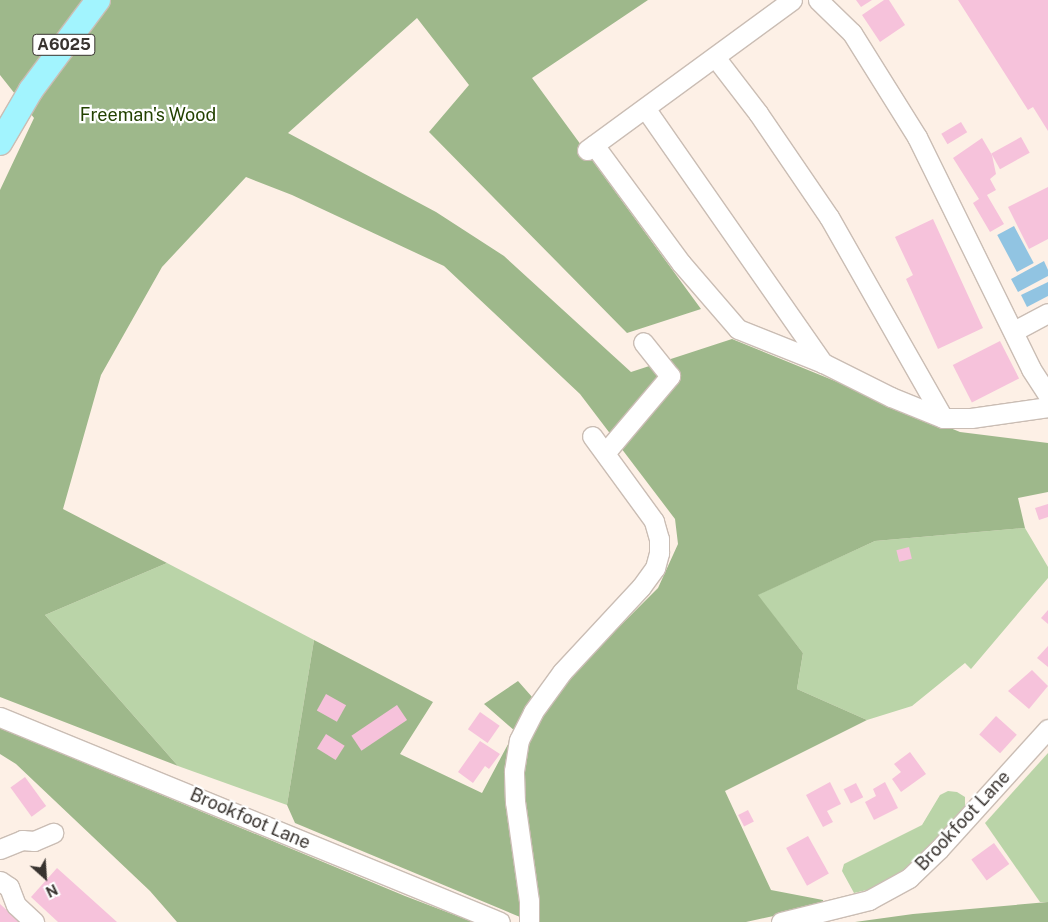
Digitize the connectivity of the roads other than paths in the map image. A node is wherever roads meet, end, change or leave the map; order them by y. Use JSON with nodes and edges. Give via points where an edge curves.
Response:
{"nodes":[{"id":1,"x":98,"y":0,"type":"edge"},
{"id":2,"x":792,"y":0,"type":"edge"},
{"id":3,"x":818,"y":0,"type":"edge"},
{"id":4,"x":715,"y":57,"type":"junction"},
{"id":5,"x":645,"y":108,"type":"junction"},
{"id":6,"x":4,"y":129,"type":"edge"},
{"id":7,"x":1048,"y":314,"type":"edge"},
{"id":8,"x":1014,"y":331,"type":"junction"},
{"id":9,"x":642,"y":342,"type":"dead end"},
{"id":10,"x":823,"y":363,"type":"junction"},
{"id":11,"x":1048,"y":395,"type":"edge"},
{"id":12,"x":1048,"y":407,"type":"edge"},
{"id":13,"x":943,"y":418,"type":"junction"},
{"id":14,"x":592,"y":436,"type":"dead end"},
{"id":15,"x":605,"y":453,"type":"junction"},
{"id":16,"x":0,"y":717,"type":"edge"},
{"id":17,"x":1048,"y":729,"type":"edge"},
{"id":18,"x":53,"y":833,"type":"dead end"},
{"id":19,"x":0,"y":849,"type":"edge"},
{"id":20,"x":0,"y":881,"type":"edge"},
{"id":21,"x":34,"y":922,"type":"edge"},
{"id":22,"x":500,"y":922,"type":"edge"},
{"id":23,"x":529,"y":922,"type":"edge"},
{"id":24,"x":781,"y":922,"type":"edge"}],
"edges":[{"from":1,"to":6,"type":"main road","number":"A6025"},
{"from":2,"to":4,"type":"street"},
{"from":3,"to":8,"type":"street","via":[[852,33],[918,138]]},
{"from":4,"to":5,"type":"street"},
{"from":4,"to":13,"type":"street","via":[[758,113],[828,217]]},
{"from":5,"to":10,"type":"street"},
{"from":5,"to":10,"type":"street","via":[[590,147],[738,329]]},
{"from":7,"to":8,"type":"street"},
{"from":8,"to":11,"type":"street","via":[[1031,369]]},
{"from":9,"to":15,"type":"street","via":[[670,376]]},
{"from":10,"to":13,"type":"street","via":[[891,398]]},
{"from":12,"to":13,"type":"street","via":[[971,418]]},
{"from":14,"to":15,"type":"street"},
{"from":15,"to":23,"type":"street","via":[[654,521],[659,553],[655,568],[641,587],[562,672],[533,712],[519,740],[514,771],[515,802]]},
{"from":16,"to":22,"type":"street","name":"Brookfoot Lane"},
{"from":17,"to":24,"type":"street","name":"Brookfoot Lane","via":[[909,878],[869,900]]},
{"from":18,"to":19,"type":"street"},
{"from":20,"to":21,"type":"street","via":[[9,887],[16,905]]}]}
